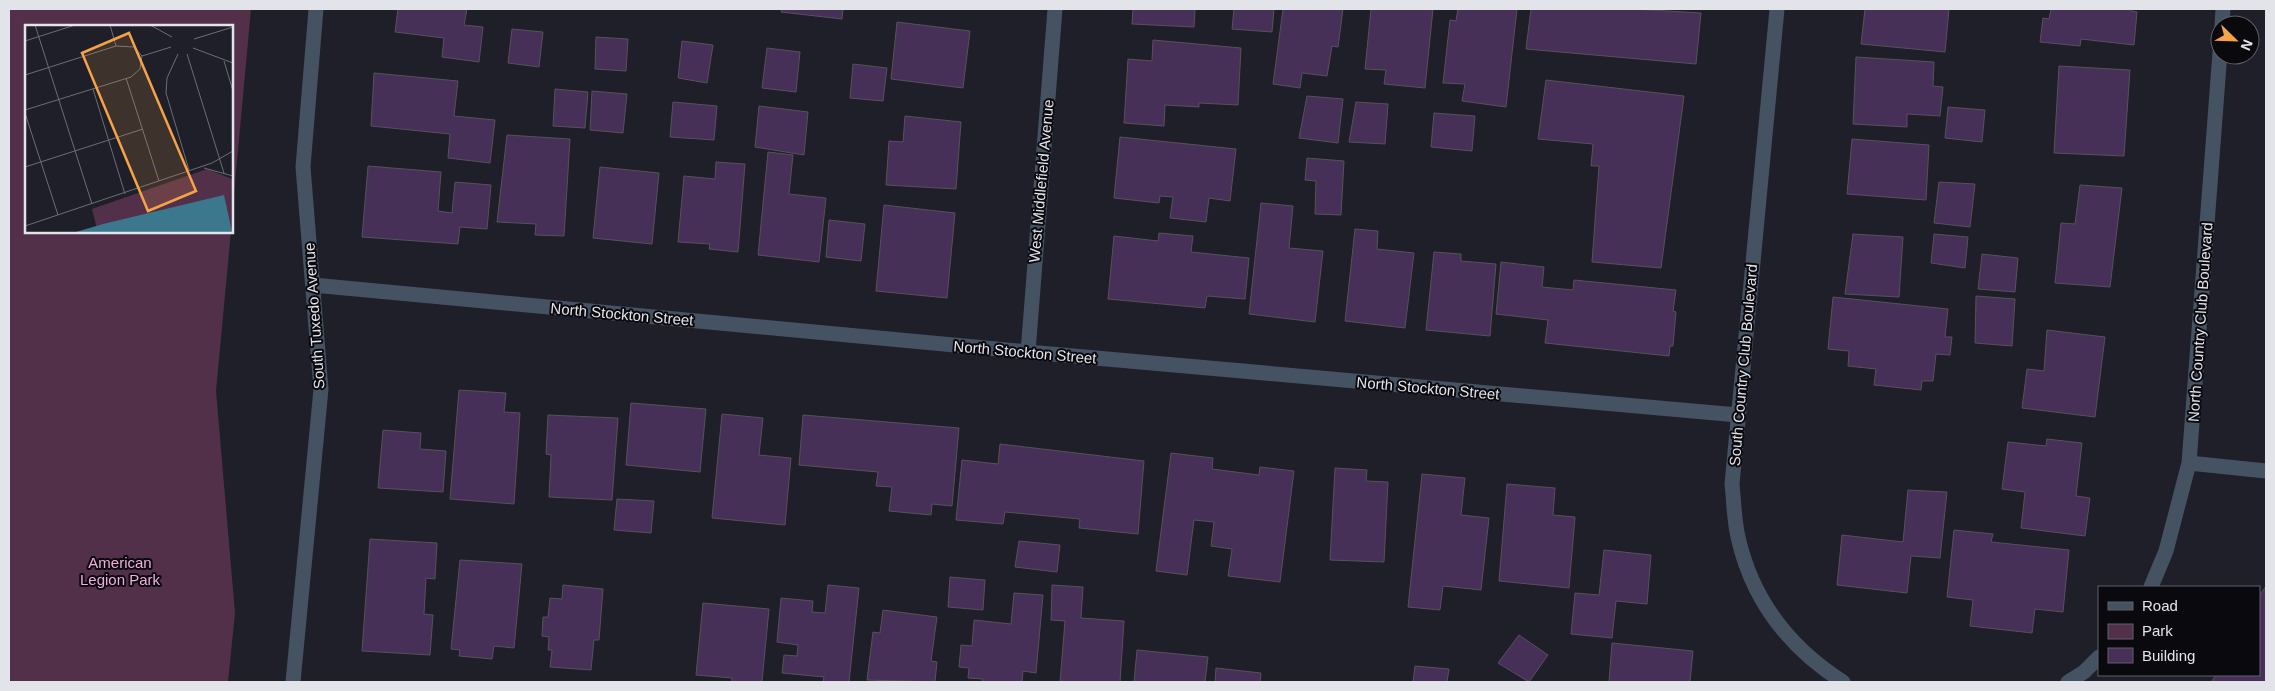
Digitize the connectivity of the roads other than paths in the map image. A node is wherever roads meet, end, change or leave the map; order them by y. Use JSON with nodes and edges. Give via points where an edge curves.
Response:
{"nodes":[{"id":1,"x":316,"y":9,"type":"edge"},
{"id":2,"x":1055,"y":9,"type":"edge"},
{"id":3,"x":1777,"y":9,"type":"edge"},
{"id":4,"x":2219,"y":65,"type":"edge"},
{"id":5,"x":313,"y":285,"type":"junction"},
{"id":6,"x":1028,"y":352,"type":"junction"},
{"id":7,"x":1738,"y":415,"type":"junction"},
{"id":8,"x":2189,"y":463,"type":"junction"},
{"id":9,"x":2266,"y":470,"type":"edge"},
{"id":10,"x":2151,"y":586,"type":"edge"},
{"id":11,"x":2098,"y":658,"type":"edge"},
{"id":12,"x":293,"y":682,"type":"edge"},
{"id":13,"x":1843,"y":682,"type":"edge"},
{"id":14,"x":2068,"y":682,"type":"edge"}],
"edges":[{"from":1,"to":5,"type":"street","name":"South Tuxedo Avenue","via":[[303,167]]},
{"from":2,"to":6,"type":"street","name":"West Middlefield Avenue"},
{"from":3,"to":7,"type":"street","name":"South Country Club Boulevard"},
{"from":4,"to":8,"type":"street","name":"North Country Club Boulevard"},
{"from":5,"to":6,"type":"street","name":"North Stockton Street"},
{"from":5,"to":12,"type":"street","name":"South Tuxedo Avenue","via":[[321,389]]},
{"from":6,"to":7,"type":"street","name":"North Stockton Street"},
{"from":7,"to":13,"type":"street","name":"South Country Club Boulevard","via":[[1732,484],[1738,537],[1753,585],[1784,632],[1819,666]]},
{"from":8,"to":9,"type":"street"},
{"from":8,"to":10,"type":"street","name":"North Country Club Boulevard","via":[[2166,551]]},
{"from":11,"to":14,"type":"street"}]}
